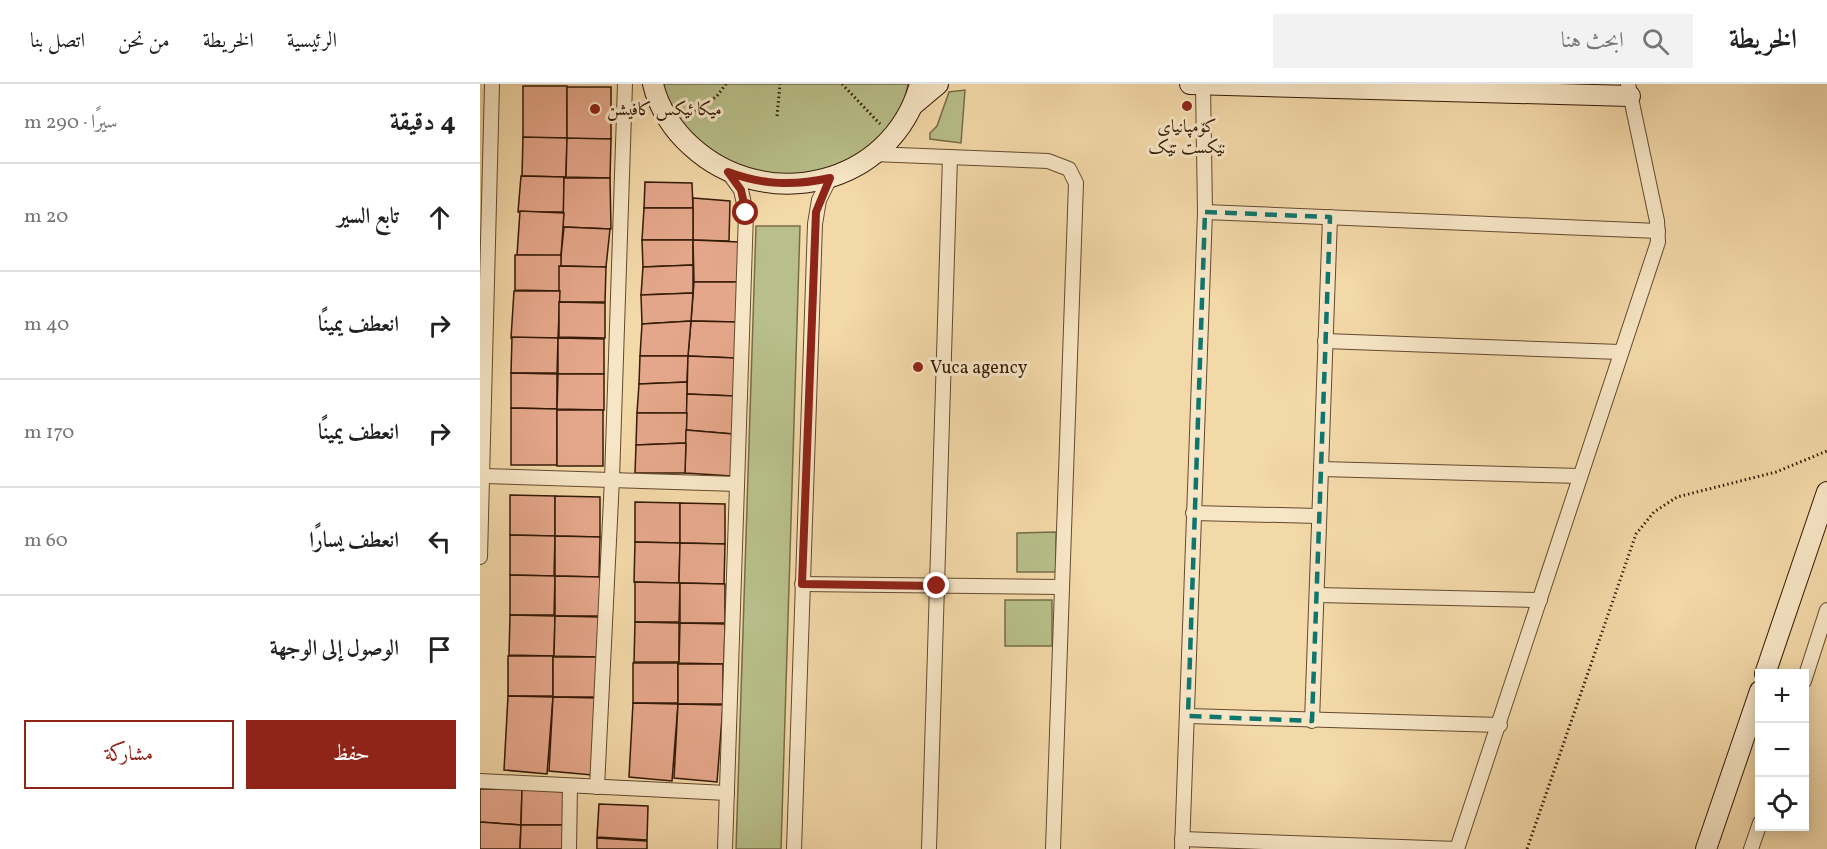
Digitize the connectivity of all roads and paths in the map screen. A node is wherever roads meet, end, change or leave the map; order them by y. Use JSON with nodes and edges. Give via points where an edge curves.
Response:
{"nodes":[{"id":1,"x":492,"y":84,"type":"edge"},
{"id":2,"x":625,"y":84,"type":"edge"},
{"id":3,"x":652,"y":84,"type":"edge"},
{"id":4,"x":726,"y":84,"type":"edge"},
{"id":5,"x":780,"y":84,"type":"edge"},
{"id":6,"x":842,"y":84,"type":"edge"},
{"id":7,"x":920,"y":84,"type":"edge"},
{"id":8,"x":938,"y":84,"type":"edge"},
{"id":9,"x":1190,"y":84,"type":"edge"},
{"id":10,"x":1203,"y":85,"type":"edge"},
{"id":11,"x":1309,"y":85,"type":"edge"},
{"id":12,"x":1629,"y":90,"type":"edge"},
{"id":13,"x":911,"y":107,"type":"junction"},
{"id":14,"x":777,"y":116,"type":"dead end"},
{"id":15,"x":682,"y":121,"type":"dead end"},
{"id":16,"x":884,"y":131,"type":"dead end"},
{"id":17,"x":873,"y":154,"type":"junction"},
{"id":18,"x":950,"y":157,"type":"junction"},
{"id":19,"x":728,"y":172,"type":"junction"},
{"id":20,"x":830,"y":178,"type":"junction"},
{"id":21,"x":1205,"y":212,"type":"junction"},
{"id":22,"x":1330,"y":217,"type":"junction"},
{"id":23,"x":1659,"y":231,"type":"junction"},
{"id":24,"x":1325,"y":341,"type":"junction"},
{"id":25,"x":1620,"y":352,"type":"junction"},
{"id":26,"x":1827,"y":451,"type":"edge"},
{"id":27,"x":1321,"y":469,"type":"junction"},
{"id":28,"x":1580,"y":476,"type":"junction"},
{"id":29,"x":483,"y":477,"type":"junction"},
{"id":30,"x":612,"y":479,"type":"junction"},
{"id":31,"x":737,"y":484,"type":"junction"},
{"id":32,"x":1827,"y":492,"type":"edge"},
{"id":33,"x":1193,"y":513,"type":"junction"},
{"id":34,"x":1319,"y":516,"type":"junction"},
{"id":35,"x":480,"y":557,"type":"edge"},
{"id":36,"x":802,"y":584,"type":"junction"},
{"id":37,"x":937,"y":586,"type":"junction"},
{"id":38,"x":1062,"y":587,"type":"junction"},
{"id":39,"x":1317,"y":595,"type":"junction"},
{"id":40,"x":1540,"y":600,"type":"junction"},
{"id":41,"x":1827,"y":610,"type":"edge"},
{"id":42,"x":1767,"y":669,"type":"edge"},
{"id":43,"x":1808,"y":669,"type":"edge"},
{"id":44,"x":1755,"y":706,"type":"edge"},
{"id":45,"x":1188,"y":716,"type":"junction"},
{"id":46,"x":1312,"y":721,"type":"junction"},
{"id":47,"x":1500,"y":725,"type":"junction"},
{"id":48,"x":480,"y":781,"type":"edge"},
{"id":49,"x":570,"y":786,"type":"junction"},
{"id":50,"x":597,"y":787,"type":"junction"},
{"id":51,"x":727,"y":794,"type":"junction"},
{"id":52,"x":1757,"y":831,"type":"edge"},
{"id":53,"x":1182,"y":844,"type":"edge"},
{"id":54,"x":569,"y":849,"type":"edge"},
{"id":55,"x":725,"y":849,"type":"edge"},
{"id":56,"x":794,"y":849,"type":"edge"},
{"id":57,"x":929,"y":849,"type":"edge"},
{"id":58,"x":1053,"y":849,"type":"edge"},
{"id":59,"x":1457,"y":849,"type":"edge"},
{"id":60,"x":1527,"y":849,"type":"edge"},
{"id":61,"x":1706,"y":849,"type":"edge"},
{"id":62,"x":1751,"y":849,"type":"edge"}],
"edges":[{"from":1,"to":29,"type":"street"},
{"from":2,"to":30,"type":"street"},
{"from":3,"to":19,"type":"street","via":[[682,138]]},
{"from":4,"to":15,"type":"path","via":[[717,96]]},
{"from":5,"to":14,"type":"path"},
{"from":6,"to":16,"type":"path"},
{"from":7,"to":13,"type":"street"},
{"from":8,"to":13,"type":"street"},
{"from":9,"to":10,"type":"street"},
{"from":10,"to":11,"type":"street"},
{"from":10,"to":21,"type":"street"},
{"from":11,"to":12,"type":"street"},
{"from":12,"to":23,"type":"street"},
{"from":13,"to":17,"type":"street","via":[[901,125]]},
{"from":17,"to":18,"type":"street"},
{"from":17,"to":20,"type":"street"},
{"from":18,"to":37,"type":"street"},
{"from":18,"to":38,"type":"street","via":[[1054,162],[1069,169],[1076,183]]},
{"from":19,"to":20,"type":"street","via":[[752,181],[778,184],[805,184]]},
{"from":19,"to":31,"type":"street","via":[[741,190],[746,213]]},
{"from":20,"to":36,"type":"street","via":[[819,200],[816,218]]},
{"from":21,"to":22,"type":"street"},
{"from":21,"to":33,"type":"street"},
{"from":22,"to":23,"type":"street"},
{"from":22,"to":24,"type":"street"},
{"from":23,"to":25,"type":"street"},
{"from":24,"to":25,"type":"street"},
{"from":24,"to":27,"type":"street"},
{"from":25,"to":28,"type":"street"},
{"from":26,"to":60,"type":"path","via":[[1776,472],[1677,497],[1654,512],[1636,534]]},
{"from":27,"to":28,"type":"street"},
{"from":27,"to":34,"type":"street"},
{"from":28,"to":40,"type":"street"},
{"from":29,"to":30,"type":"street"},
{"from":29,"to":35,"type":"street"},
{"from":30,"to":31,"type":"street"},
{"from":30,"to":50,"type":"street"},
{"from":31,"to":51,"type":"street"},
{"from":32,"to":42,"type":"street"},
{"from":33,"to":34,"type":"street"},
{"from":33,"to":45,"type":"street"},
{"from":34,"to":39,"type":"street"},
{"from":36,"to":37,"type":"street"},
{"from":36,"to":56,"type":"street"},
{"from":37,"to":38,"type":"street"},
{"from":37,"to":57,"type":"street"},
{"from":38,"to":58,"type":"street"},
{"from":39,"to":40,"type":"street"},
{"from":39,"to":46,"type":"street"},
{"from":40,"to":47,"type":"street"},
{"from":41,"to":43,"type":"street"},
{"from":44,"to":61,"type":"street"},
{"from":45,"to":46,"type":"street"},
{"from":45,"to":53,"type":"street"},
{"from":46,"to":47,"type":"street"},
{"from":47,"to":59,"type":"street"},
{"from":48,"to":49,"type":"street"},
{"from":49,"to":50,"type":"street"},
{"from":49,"to":54,"type":"street"},
{"from":50,"to":51,"type":"street"},
{"from":51,"to":55,"type":"street"},
{"from":52,"to":62,"type":"street"},
{"from":53,"to":59,"type":"street"}]}
